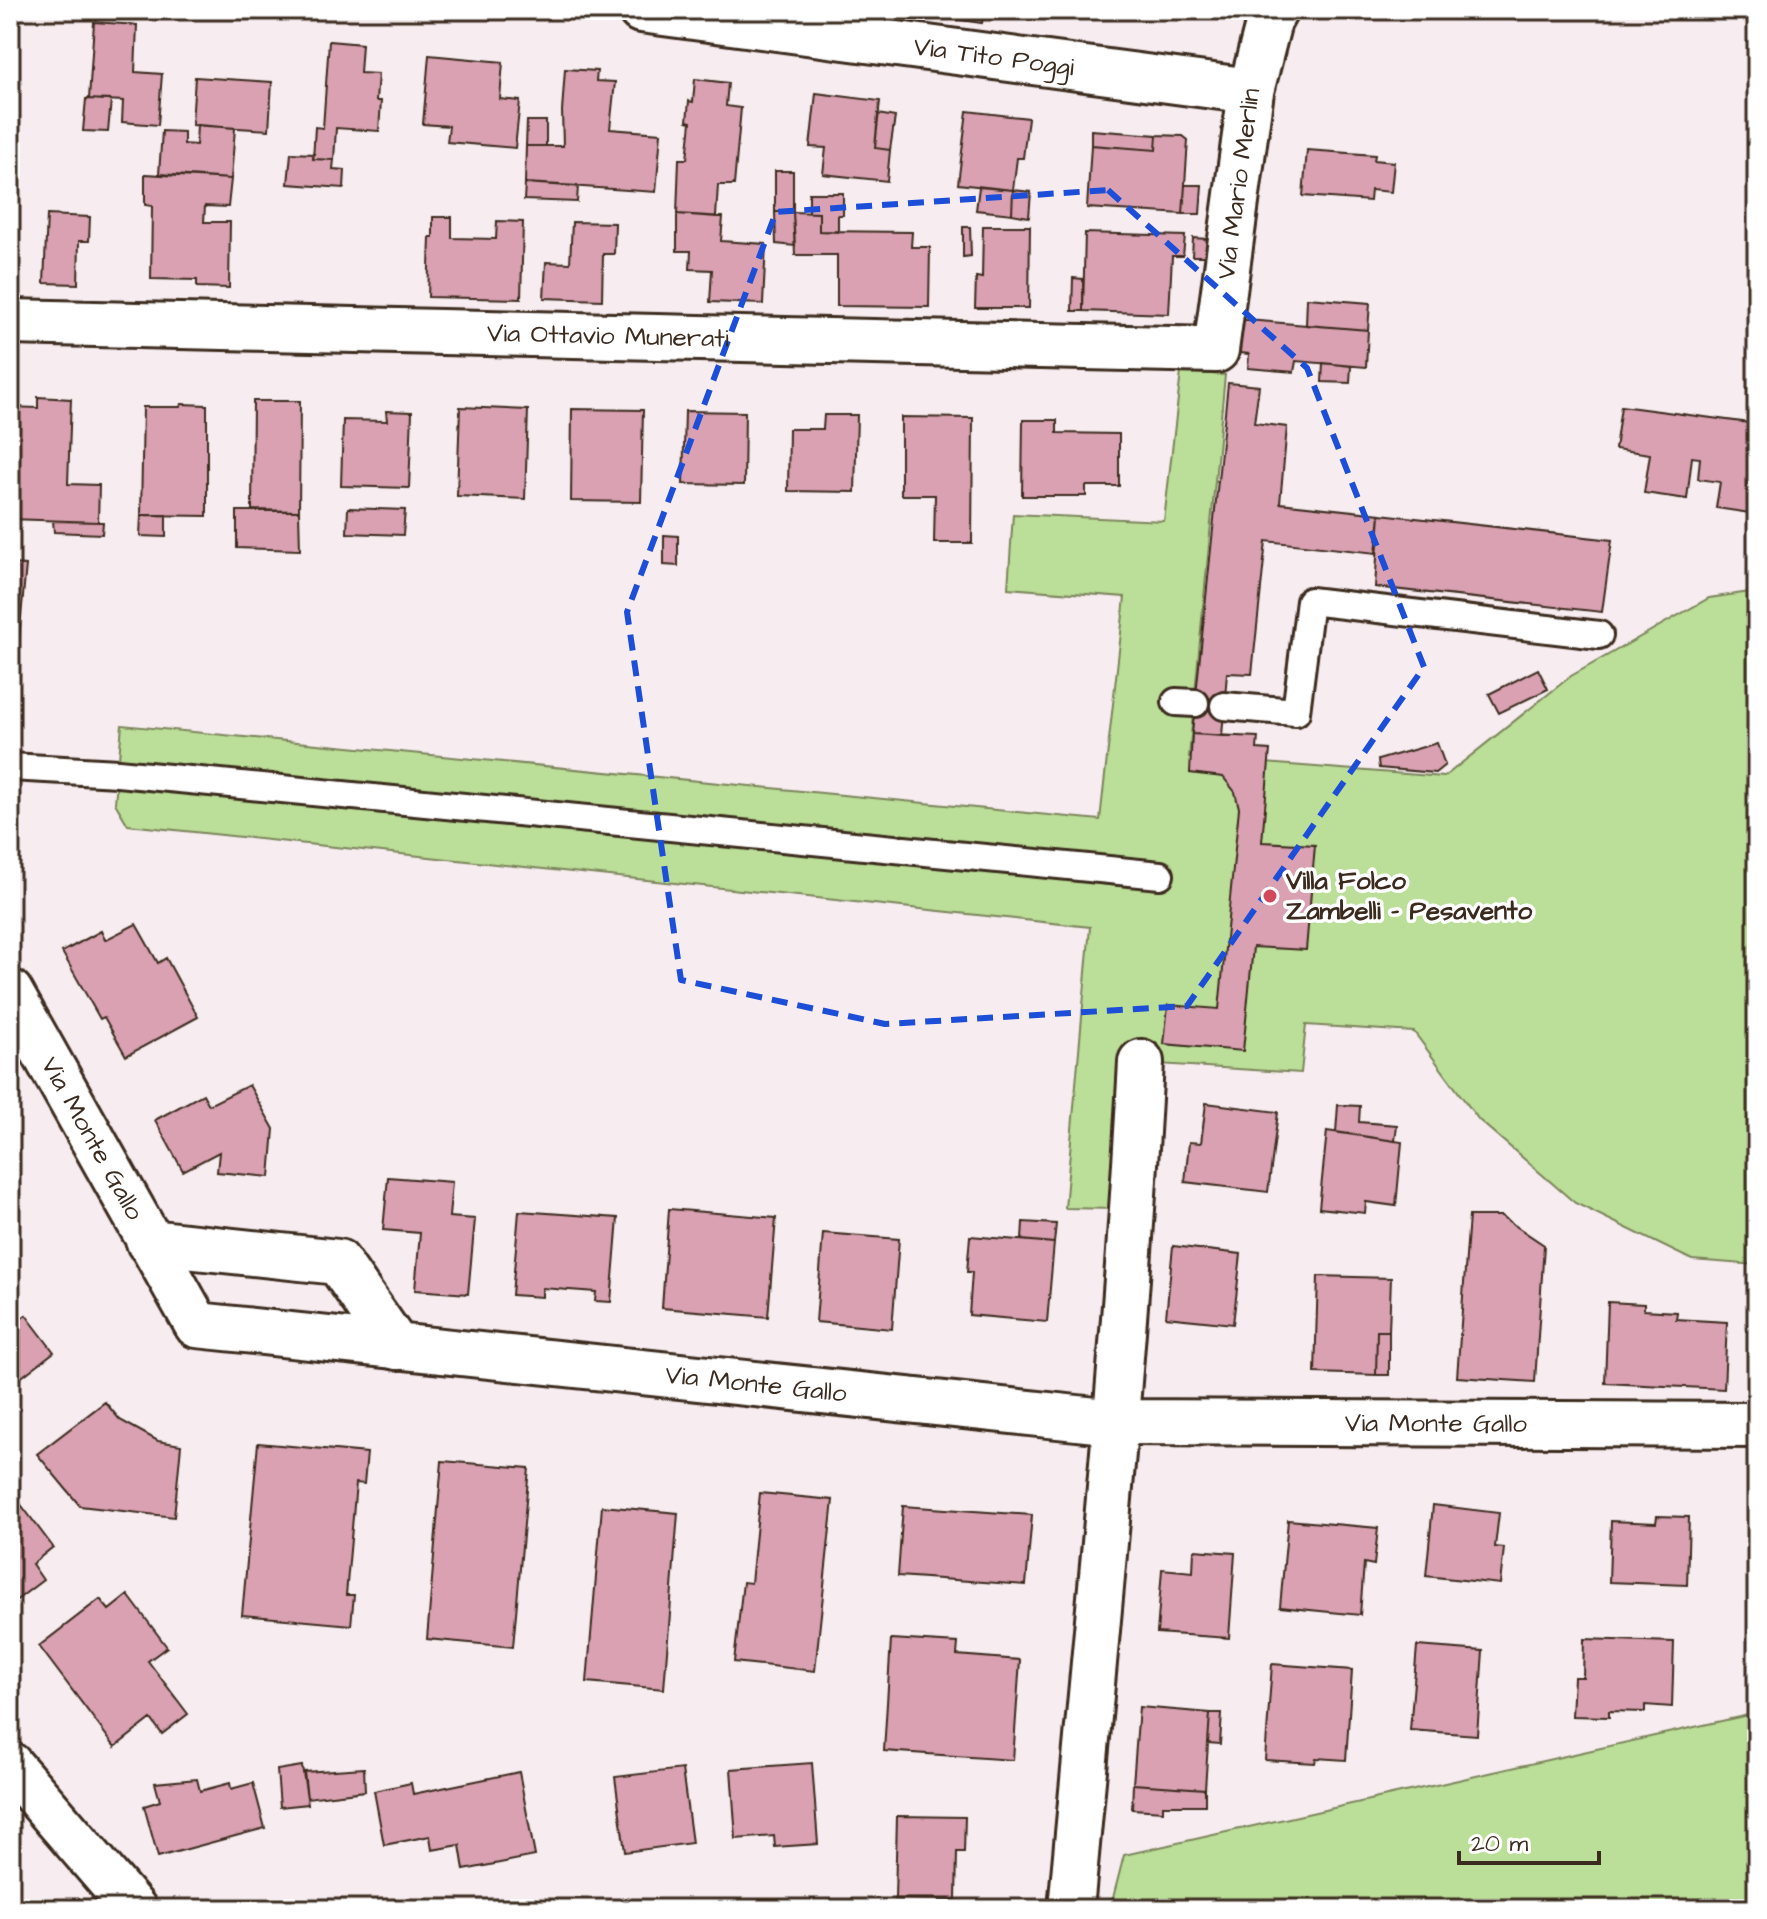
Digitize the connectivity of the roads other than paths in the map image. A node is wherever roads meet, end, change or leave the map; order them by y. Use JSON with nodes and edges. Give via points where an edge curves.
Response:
{"nodes":[{"id":1,"x":641,"y":10,"type":"edge"},
{"id":2,"x":1275,"y":10,"type":"edge"},
{"id":3,"x":1251,"y":91,"type":"junction"},
{"id":4,"x":10,"y":322,"type":"edge"},
{"id":5,"x":1205,"y":350,"type":"joint"},
{"id":6,"x":1599,"y":635,"type":"dead end"},
{"id":7,"x":1224,"y":706,"type":"dead end"},
{"id":8,"x":10,"y":767,"type":"edge"},
{"id":9,"x":1160,"y":875,"type":"dead end"},
{"id":10,"x":10,"y":992,"type":"edge"},
{"id":11,"x":1141,"y":1062,"type":"dead end"},
{"id":12,"x":149,"y":1242,"type":"junction"},
{"id":13,"x":397,"y":1347,"type":"junction"},
{"id":14,"x":1115,"y":1422,"type":"junction"},
{"id":15,"x":1757,"y":1425,"type":"edge"},
{"id":16,"x":10,"y":1765,"type":"edge"},
{"id":17,"x":134,"y":1909,"type":"edge"},
{"id":18,"x":1071,"y":1909,"type":"edge"}],
"edges":[{"from":1,"to":3,"type":"street","name":"Via Tito Poggi"},
{"from":2,"to":3,"type":"street","name":"Via Mario Merlin"},
{"from":3,"to":5,"type":"street","name":"Via Mario Merlin","via":[[1216,350]]},
{"from":4,"to":5,"type":"street","name":"Via Ottavio Munerati"},
{"from":6,"to":7,"type":"lane","via":[[1310,601],[1296,712]]},
{"from":8,"to":9,"type":"lane","via":[[118,773]]},
{"from":10,"to":12,"type":"street","name":"Via Monte Gallo"},
{"from":11,"to":14,"type":"street"},
{"from":12,"to":13,"type":"street","name":"Via Monte Gallo","via":[[338,1262]]},
{"from":12,"to":13,"type":"street","name":"Via Monte Gallo","via":[[197,1325]]},
{"from":13,"to":14,"type":"street","name":"Via Monte Gallo"},
{"from":14,"to":15,"type":"street","name":"Via Monte Gallo"},
{"from":14,"to":18,"type":"street"},
{"from":16,"to":17,"type":"street"}]}
